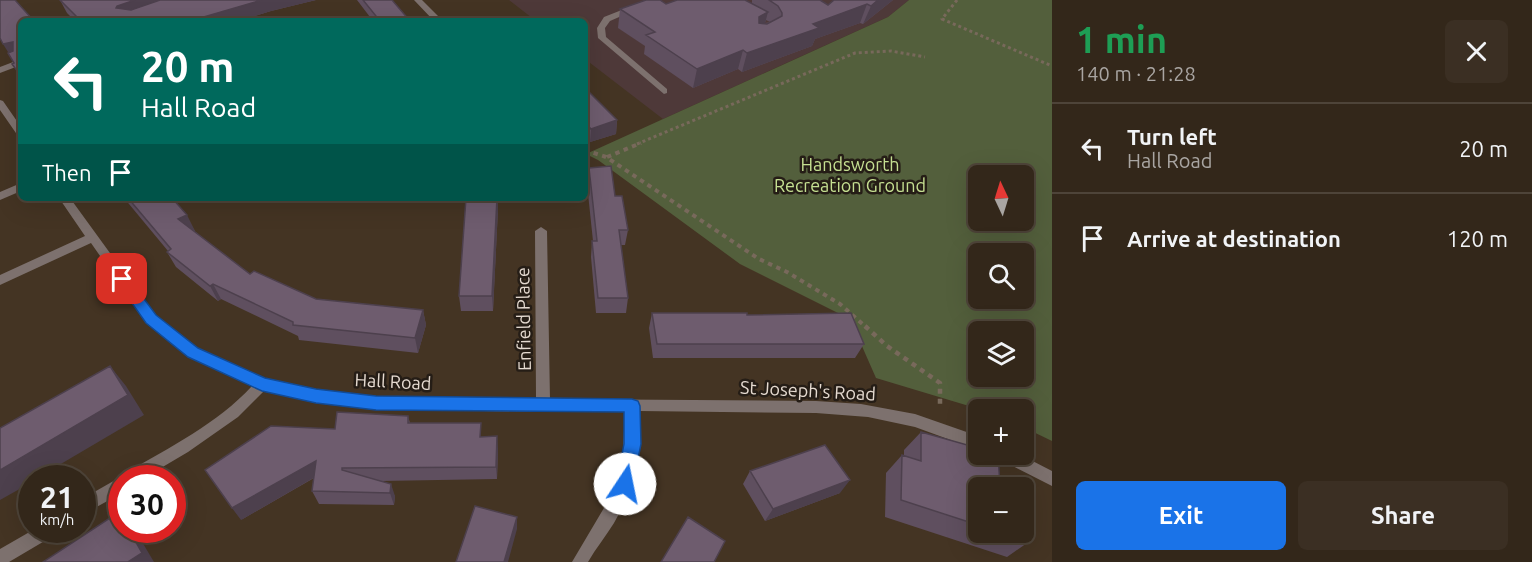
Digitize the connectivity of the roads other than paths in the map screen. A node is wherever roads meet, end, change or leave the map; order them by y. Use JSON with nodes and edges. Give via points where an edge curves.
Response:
{"nodes":[{"id":1,"x":418,"y":0,"type":"edge"},
{"id":2,"x":654,"y":0,"type":"edge"},
{"id":3,"x":436,"y":18,"type":"edge"},
{"id":4,"x":18,"y":63,"type":"edge"},
{"id":5,"x":0,"y":70,"type":"edge"},
{"id":6,"x":664,"y":91,"type":"dead end"},
{"id":7,"x":0,"y":103,"type":"edge"},
{"id":8,"x":18,"y":130,"type":"edge"},
{"id":9,"x":18,"y":188,"type":"edge"},
{"id":10,"x":0,"y":196,"type":"edge"},
{"id":11,"x":66,"y":201,"type":"edge"},
{"id":12,"x":540,"y":231,"type":"dead end"},
{"id":13,"x":92,"y":238,"type":"junction"},
{"id":14,"x":0,"y":280,"type":"edge"},
{"id":15,"x":262,"y":384,"type":"junction"},
{"id":16,"x":543,"y":406,"type":"junction"},
{"id":17,"x":632,"y":406,"type":"junction"},
{"id":18,"x":968,"y":439,"type":"edge"},
{"id":19,"x":152,"y":465,"type":"edge"},
{"id":20,"x":1025,"y":465,"type":"edge"},
{"id":21,"x":1052,"y":479,"type":"edge"},
{"id":22,"x":25,"y":543,"type":"edge"},
{"id":23,"x":0,"y":558,"type":"edge"},
{"id":24,"x":580,"y":562,"type":"edge"}],
"edges":[{"from":1,"to":3,"type":"street"},
{"from":2,"to":6,"type":"street","via":[[607,19],[601,28],[602,38]]},
{"from":4,"to":5,"type":"street"},
{"from":7,"to":8,"type":"street"},
{"from":9,"to":10,"type":"street"},
{"from":11,"to":13,"type":"street","name":"Hall Road"},
{"from":12,"to":16,"type":"street","name":"Enfield Place"},
{"from":13,"to":14,"type":"street"},
{"from":13,"to":15,"type":"street","name":"Hall Road","via":[[151,319],[193,352]]},
{"from":15,"to":16,"type":"street","name":"Hall Road","via":[[376,403]]},
{"from":15,"to":19,"type":"street","via":[[246,404],[216,426]]},
{"from":16,"to":17,"type":"street","name":"Hall Road"},
{"from":17,"to":18,"type":"street","name":"St Joseph's Road","via":[[816,407],[878,412],[939,427]]},
{"from":17,"to":24,"type":"street","via":[[633,444],[625,484]]},
{"from":20,"to":21,"type":"street"},
{"from":22,"to":23,"type":"street"}]}
